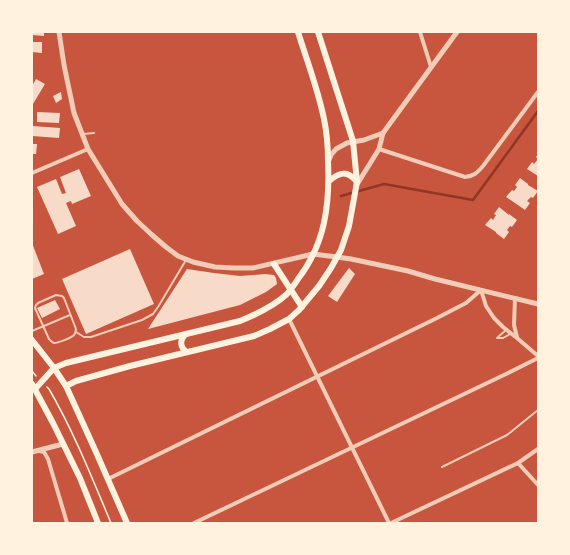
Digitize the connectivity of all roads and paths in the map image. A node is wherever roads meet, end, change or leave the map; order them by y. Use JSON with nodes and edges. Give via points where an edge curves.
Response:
{"nodes":[{"id":1,"x":59,"y":32,"type":"edge"},
{"id":2,"x":298,"y":32,"type":"edge"},
{"id":3,"x":318,"y":32,"type":"edge"},
{"id":4,"x":420,"y":32,"type":"edge"},
{"id":5,"x":457,"y":32,"type":"edge"},
{"id":6,"x":431,"y":67,"type":"junction"},
{"id":7,"x":538,"y":92,"type":"edge"},
{"id":8,"x":94,"y":133,"type":"dead end"},
{"id":9,"x":383,"y":133,"type":"junction"},
{"id":10,"x":82,"y":134,"type":"junction"},
{"id":11,"x":353,"y":141,"type":"junction"},
{"id":12,"x":88,"y":149,"type":"junction"},
{"id":13,"x":379,"y":149,"type":"junction"},
{"id":14,"x":328,"y":161,"type":"junction"},
{"id":15,"x":32,"y":173,"type":"edge"},
{"id":16,"x":329,"y":181,"type":"junction"},
{"id":17,"x":356,"y":184,"type":"junction"},
{"id":18,"x":313,"y":254,"type":"junction"},
{"id":19,"x":337,"y":257,"type":"junction"},
{"id":20,"x":187,"y":259,"type":"junction"},
{"id":21,"x":274,"y":264,"type":"junction"},
{"id":22,"x":290,"y":290,"type":"junction"},
{"id":23,"x":482,"y":290,"type":"junction"},
{"id":24,"x":515,"y":298,"type":"junction"},
{"id":25,"x":538,"y":304,"type":"edge"},
{"id":26,"x":302,"y":307,"type":"junction"},
{"id":27,"x":70,"y":315,"type":"junction"},
{"id":28,"x":288,"y":319,"type":"junction"},
{"id":29,"x":43,"y":326,"type":"junction"},
{"id":30,"x":506,"y":330,"type":"junction"},
{"id":31,"x":32,"y":331,"type":"edge"},
{"id":32,"x":76,"y":332,"type":"junction"},
{"id":33,"x":511,"y":333,"type":"junction"},
{"id":34,"x":186,"y":334,"type":"junction"},
{"id":35,"x":517,"y":338,"type":"junction"},
{"id":36,"x":32,"y":340,"type":"edge"},
{"id":37,"x":187,"y":352,"type":"junction"},
{"id":38,"x":538,"y":357,"type":"edge"},
{"id":39,"x":54,"y":368,"type":"junction"},
{"id":40,"x":318,"y":378,"type":"junction"},
{"id":41,"x":66,"y":386,"type":"junction"},
{"id":42,"x":34,"y":387,"type":"edge"},
{"id":43,"x":49,"y":389,"type":"dead end"},
{"id":44,"x":538,"y":410,"type":"edge"},
{"id":45,"x":63,"y":444,"type":"junction"},
{"id":46,"x":352,"y":448,"type":"junction"},
{"id":47,"x":538,"y":449,"type":"edge"},
{"id":48,"x":39,"y":450,"type":"junction"},
{"id":49,"x":32,"y":452,"type":"edge"},
{"id":50,"x":518,"y":463,"type":"junction"},
{"id":51,"x":442,"y":467,"type":"dead end"},
{"id":52,"x":108,"y":480,"type":"junction"},
{"id":53,"x":538,"y":485,"type":"edge"},
{"id":54,"x":67,"y":523,"type":"edge"},
{"id":55,"x":98,"y":523,"type":"edge"},
{"id":56,"x":111,"y":523,"type":"edge"},
{"id":57,"x":127,"y":523,"type":"edge"},
{"id":58,"x":194,"y":523,"type":"edge"},
{"id":59,"x":390,"y":523,"type":"edge"}],
"edges":[{"from":1,"to":10,"type":"street","via":[[74,113]]},
{"from":2,"to":14,"type":"main road","via":[[318,93],[327,139]]},
{"from":3,"to":11,"type":"main road"},
{"from":4,"to":6,"type":"street"},
{"from":5,"to":6,"type":"street"},
{"from":6,"to":9,"type":"street"},
{"from":7,"to":13,"type":"street","via":[[483,166],[471,176],[464,177]]},
{"from":8,"to":10,"type":"lane"},
{"from":9,"to":11,"type":"street"},
{"from":9,"to":13,"type":"street"},
{"from":10,"to":12,"type":"street"},
{"from":11,"to":14,"type":"street","via":[[336,149]]},
{"from":11,"to":17,"type":"main road"},
{"from":12,"to":15,"type":"street"},
{"from":12,"to":20,"type":"street","via":[[122,204],[137,221],[166,247]]},
{"from":13,"to":17,"type":"street"},
{"from":14,"to":16,"type":"main road"},
{"from":16,"to":17,"type":"main road","via":[[347,173]]},
{"from":16,"to":18,"type":"main road","via":[[326,217]]},
{"from":17,"to":19,"type":"main road","via":[[349,226]]},
{"from":18,"to":19,"type":"street"},
{"from":18,"to":21,"type":"street"},
{"from":18,"to":22,"type":"main road","via":[[307,268]]},
{"from":19,"to":23,"type":"street","via":[[408,271]]},
{"from":19,"to":26,"type":"main road"},
{"from":20,"to":21,"type":"street","via":[[215,267],[253,268]]},
{"from":20,"to":32,"type":"lane","via":[[153,314],[91,338]]},
{"from":21,"to":22,"type":"main road"},
{"from":22,"to":26,"type":"main road"},
{"from":22,"to":34,"type":"main road","via":[[258,314]]},
{"from":23,"to":24,"type":"street"},
{"from":23,"to":30,"type":"street","via":[[486,306]]},
{"from":23,"to":40,"type":"street","via":[[466,303]]},
{"from":24,"to":25,"type":"street"},
{"from":24,"to":35,"type":"street","via":[[514,325]]},
{"from":26,"to":28,"type":"main road"},
{"from":27,"to":29,"type":"lane"},
{"from":27,"to":29,"type":"lane","via":[[64,298],[56,295],[36,305]]},
{"from":27,"to":32,"type":"lane"},
{"from":28,"to":37,"type":"main road","via":[[254,336]]},
{"from":28,"to":40,"type":"street"},
{"from":29,"to":31,"type":"lane"},
{"from":29,"to":32,"type":"lane","via":[[49,339],[54,343]]},
{"from":30,"to":33,"type":"street"},
{"from":30,"to":33,"type":"lane","via":[[497,338],[503,338]]},
{"from":33,"to":35,"type":"street"},
{"from":34,"to":37,"type":"main road","via":[[181,344]]},
{"from":34,"to":39,"type":"main road"},
{"from":35,"to":38,"type":"street"},
{"from":36,"to":39,"type":"main road"},
{"from":37,"to":41,"type":"main road","via":[[76,381]]},
{"from":38,"to":46,"type":"street"},
{"from":39,"to":41,"type":"main road"},
{"from":39,"to":42,"type":"main road"},
{"from":40,"to":46,"type":"street"},
{"from":40,"to":52,"type":"street"},
{"from":41,"to":52,"type":"main road"},
{"from":42,"to":45,"type":"main road"},
{"from":43,"to":56,"type":"path","via":[[67,421]]},
{"from":44,"to":51,"type":"lane","via":[[507,435]]},
{"from":45,"to":48,"type":"street"},
{"from":45,"to":55,"type":"main road"},
{"from":46,"to":58,"type":"street"},
{"from":46,"to":59,"type":"street"},
{"from":47,"to":50,"type":"street"},
{"from":48,"to":49,"type":"street"},
{"from":48,"to":54,"type":"street","via":[[44,452],[48,459]]},
{"from":50,"to":53,"type":"street"},
{"from":50,"to":59,"type":"street"},
{"from":52,"to":57,"type":"main road"}]}
